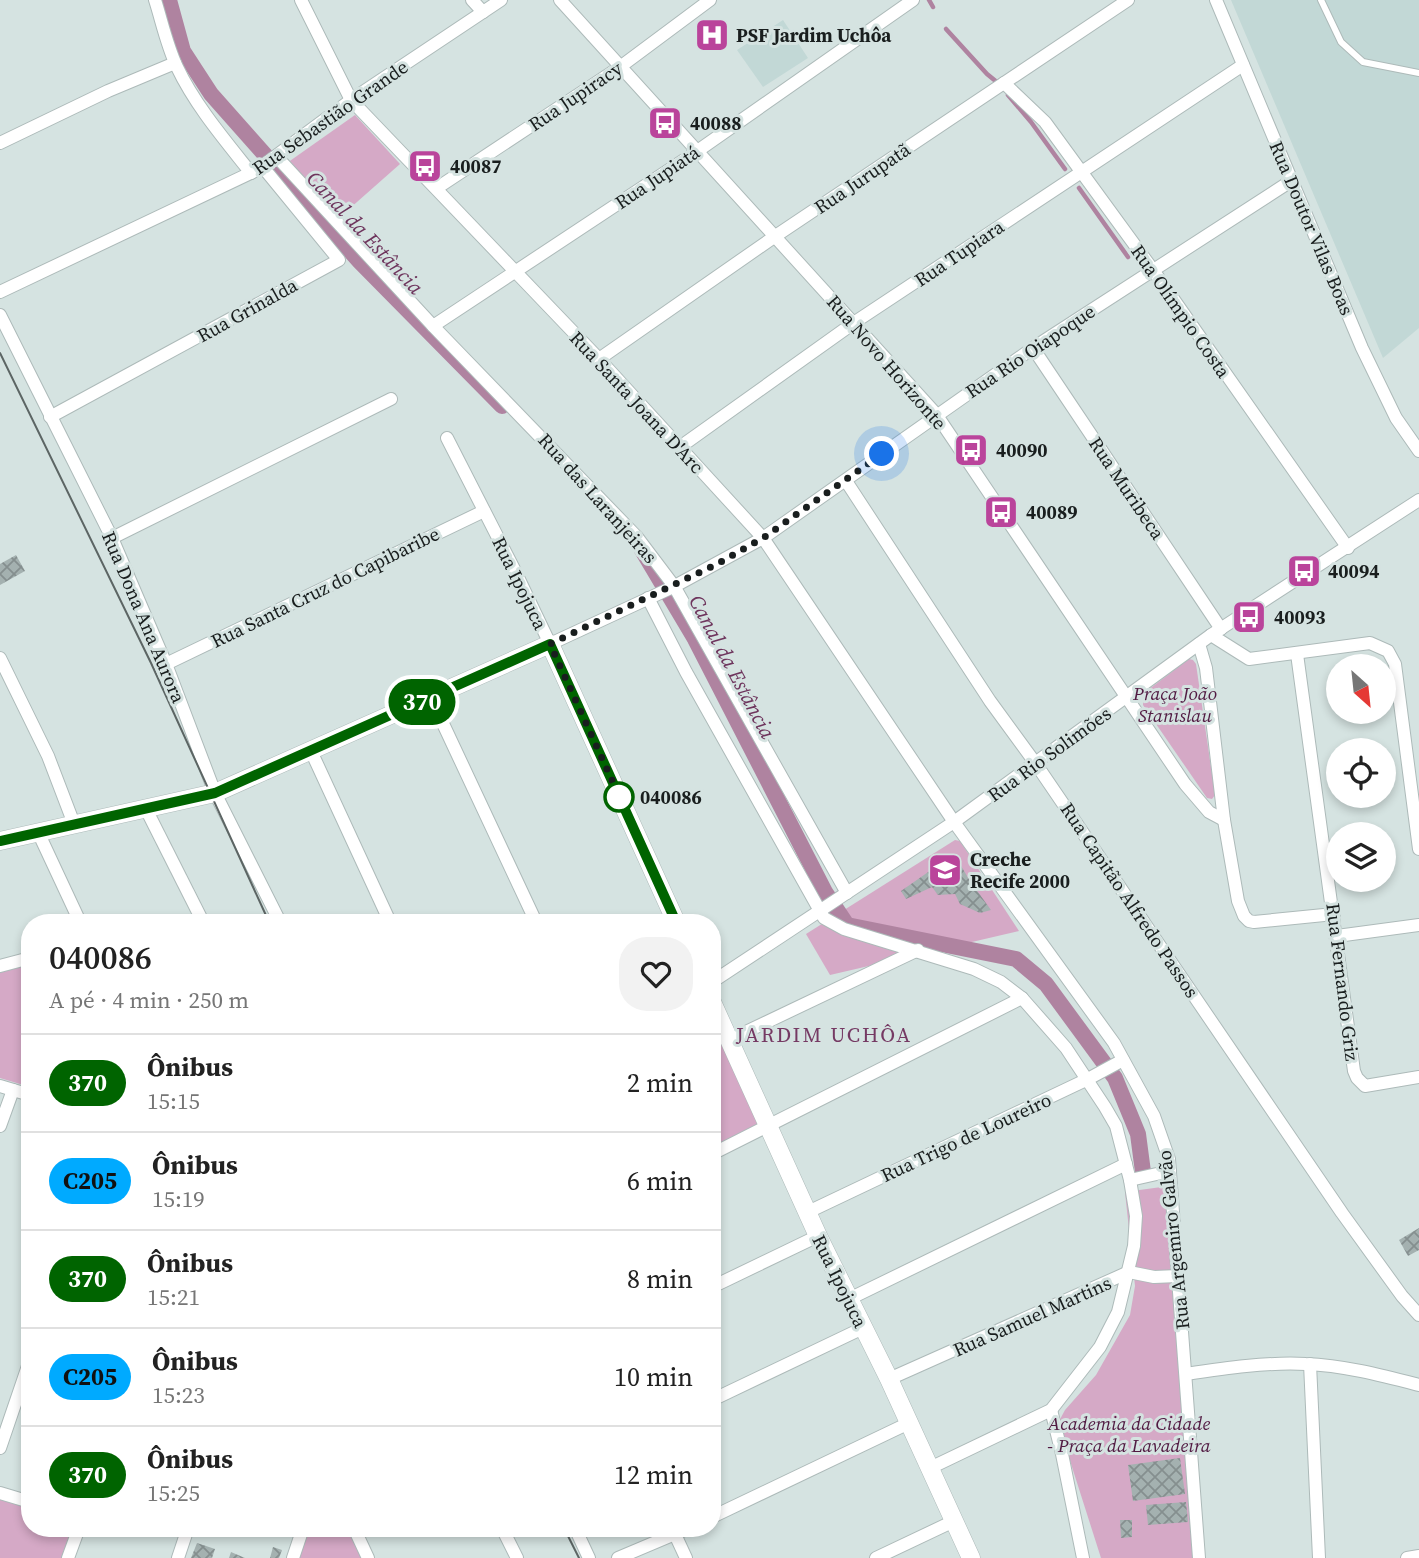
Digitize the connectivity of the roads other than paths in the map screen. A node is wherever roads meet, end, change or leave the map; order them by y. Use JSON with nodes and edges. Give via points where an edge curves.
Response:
{"nodes":[{"id":1,"x":155,"y":0,"type":"edge"},
{"id":2,"x":301,"y":0,"type":"edge"},
{"id":3,"x":472,"y":0,"type":"edge"},
{"id":4,"x":501,"y":0,"type":"edge"},
{"id":5,"x":561,"y":0,"type":"edge"},
{"id":6,"x":710,"y":0,"type":"edge"},
{"id":7,"x":913,"y":0,"type":"edge"},
{"id":8,"x":1128,"y":0,"type":"edge"},
{"id":9,"x":1216,"y":0,"type":"edge"},
{"id":10,"x":1321,"y":0,"type":"edge"},
{"id":11,"x":484,"y":12,"type":"junction"},
{"id":12,"x":175,"y":63,"type":"junction"},
{"id":13,"x":1243,"y":65,"type":"junction"},
{"id":14,"x":620,"y":67,"type":"junction"},
{"id":15,"x":1419,"y":73,"type":"edge"},
{"id":16,"x":1004,"y":83,"type":"junction"},
{"id":17,"x":351,"y":100,"type":"junction"},
{"id":18,"x":0,"y":143,"type":"edge"},
{"id":19,"x":696,"y":152,"type":"junction"},
{"id":20,"x":276,"y":158,"type":"junction"},
{"id":21,"x":257,"y":170,"type":"junction"},
{"id":22,"x":1081,"y":172,"type":"junction"},
{"id":23,"x":1291,"y":181,"type":"junction"},
{"id":24,"x":436,"y":188,"type":"junction"},
{"id":25,"x":774,"y":237,"type":"junction"},
{"id":26,"x":1153,"y":270,"type":"junction"},
{"id":27,"x":514,"y":271,"type":"junction"},
{"id":28,"x":0,"y":292,"type":"edge"},
{"id":29,"x":0,"y":315,"type":"edge"},
{"id":30,"x":855,"y":322,"type":"junction"},
{"id":31,"x":433,"y":326,"type":"junction"},
{"id":32,"x":1033,"y":348,"type":"junction"},
{"id":33,"x":599,"y":359,"type":"junction"},
{"id":34,"x":391,"y":399,"type":"dead end"},
{"id":35,"x":936,"y":414,"type":"junction"},
{"id":36,"x":50,"y":417,"type":"junction"},
{"id":37,"x":447,"y":438,"type":"dead end"},
{"id":38,"x":680,"y":447,"type":"junction"},
{"id":39,"x":1419,"y":451,"type":"edge"},
{"id":40,"x":846,"y":481,"type":"junction"},
{"id":41,"x":1419,"y":499,"type":"edge"},
{"id":42,"x":484,"y":511,"type":"junction"},
{"id":43,"x":112,"y":538,"type":"junction"},
{"id":44,"x":763,"y":538,"type":"junction"},
{"id":45,"x":1348,"y":548,"type":"junction"},
{"id":46,"x":674,"y":586,"type":"junction"},
{"id":47,"x":650,"y":597,"type":"junction"},
{"id":48,"x":1216,"y":632,"type":"junction"},
{"id":49,"x":550,"y":644,"type":"junction"},
{"id":50,"x":1199,"y":644,"type":"junction"},
{"id":51,"x":1297,"y":654,"type":"junction"},
{"id":52,"x":0,"y":658,"type":"edge"},
{"id":53,"x":166,"y":664,"type":"junction"},
{"id":54,"x":1128,"y":697,"type":"junction"},
{"id":55,"x":431,"y":698,"type":"junction"},
{"id":56,"x":311,"y":751,"type":"junction"},
{"id":57,"x":1037,"y":764,"type":"junction"},
{"id":58,"x":215,"y":793,"type":"junction"},
{"id":59,"x":146,"y":809,"type":"junction"},
{"id":60,"x":1224,"y":821,"type":"junction"},
{"id":61,"x":954,"y":822,"type":"junction"},
{"id":62,"x":74,"y":824,"type":"junction"},
{"id":63,"x":44,"y":830,"type":"junction"},
{"id":64,"x":0,"y":841,"type":"edge"},
{"id":65,"x":1419,"y":849,"type":"edge"},
{"id":66,"x":844,"y":895,"type":"junction"},
{"id":67,"x":821,"y":909,"type":"junction"},
{"id":68,"x":77,"y":914,"type":"edge"},
{"id":69,"x":198,"y":914,"type":"edge"},
{"id":70,"x":276,"y":914,"type":"edge"},
{"id":71,"x":386,"y":914,"type":"edge"},
{"id":72,"x":532,"y":914,"type":"edge"},
{"id":73,"x":672,"y":914,"type":"edge"},
{"id":74,"x":1334,"y":914,"type":"junction"},
{"id":75,"x":1419,"y":925,"type":"edge"},
{"id":76,"x":1337,"y":936,"type":"junction"},
{"id":77,"x":918,"y":950,"type":"junction"},
{"id":78,"x":21,"y":960,"type":"edge"},
{"id":79,"x":0,"y":966,"type":"edge"},
{"id":80,"x":721,"y":976,"type":"edge"},
{"id":81,"x":1021,"y":998,"type":"junction"},
{"id":82,"x":721,"y":1022,"type":"edge"},
{"id":83,"x":729,"y":1040,"type":"junction"},
{"id":84,"x":1122,"y":1060,"type":"junction"},
{"id":85,"x":1419,"y":1077,"type":"edge"},
{"id":86,"x":1089,"y":1078,"type":"junction"},
{"id":87,"x":6,"y":1088,"type":"edge"},
{"id":88,"x":0,"y":1126,"type":"edge"},
{"id":89,"x":769,"y":1126,"type":"junction"},
{"id":90,"x":721,"y":1150,"type":"edge"},
{"id":91,"x":1126,"y":1164,"type":"junction"},
{"id":92,"x":1170,"y":1171,"type":"junction"},
{"id":93,"x":1130,"y":1180,"type":"junction"},
{"id":94,"x":808,"y":1212,"type":"junction"},
{"id":95,"x":818,"y":1236,"type":"junction"},
{"id":96,"x":1129,"y":1272,"type":"junction"},
{"id":97,"x":1178,"y":1276,"type":"junction"},
{"id":98,"x":721,"y":1283,"type":"edge"},
{"id":99,"x":849,"y":1299,"type":"junction"},
{"id":100,"x":1419,"y":1315,"type":"edge"},
{"id":101,"x":863,"y":1328,"type":"junction"},
{"id":102,"x":1310,"y":1364,"type":"junction"},
{"id":103,"x":1186,"y":1374,"type":"junction"},
{"id":104,"x":889,"y":1380,"type":"junction"},
{"id":105,"x":1419,"y":1385,"type":"edge"},
{"id":106,"x":21,"y":1386,"type":"edge"},
{"id":107,"x":721,"y":1396,"type":"edge"},
{"id":108,"x":1051,"y":1410,"type":"junction"},
{"id":109,"x":909,"y":1423,"type":"junction"},
{"id":110,"x":0,"y":1448,"type":"edge"},
{"id":111,"x":930,"y":1468,"type":"junction"},
{"id":112,"x":0,"y":1493,"type":"edge"},
{"id":113,"x":21,"y":1499,"type":"edge"},
{"id":114,"x":721,"y":1513,"type":"edge"},
{"id":115,"x":954,"y":1521,"type":"junction"},
{"id":116,"x":76,"y":1537,"type":"edge"},
{"id":117,"x":185,"y":1537,"type":"edge"},
{"id":118,"x":300,"y":1537,"type":"edge"},
{"id":119,"x":358,"y":1537,"type":"edge"},
{"id":120,"x":506,"y":1537,"type":"edge"},
{"id":121,"x":579,"y":1537,"type":"edge"},
{"id":122,"x":662,"y":1537,"type":"edge"},
{"id":123,"x":677,"y":1537,"type":"edge"},
{"id":124,"x":1198,"y":1555,"type":"edge"},
{"id":125,"x":1419,"y":1556,"type":"edge"},
{"id":126,"x":68,"y":1558,"type":"edge"},
{"id":127,"x":178,"y":1558,"type":"edge"},
{"id":128,"x":293,"y":1558,"type":"edge"},
{"id":129,"x":368,"y":1558,"type":"edge"},
{"id":130,"x":517,"y":1558,"type":"edge"},
{"id":131,"x":589,"y":1558,"type":"edge"},
{"id":132,"x":618,"y":1558,"type":"edge"},
{"id":133,"x":686,"y":1558,"type":"edge"},
{"id":134,"x":876,"y":1558,"type":"edge"},
{"id":135,"x":971,"y":1558,"type":"edge"},
{"id":136,"x":1083,"y":1558,"type":"edge"},
{"id":137,"x":1319,"y":1558,"type":"edge"},
{"id":138,"x":1407,"y":1558,"type":"edge"}],
"edges":[{"from":1,"to":12,"type":"street"},
{"from":2,"to":17,"type":"street","name":"Rua Santa Joana D'Arc"},
{"from":3,"to":11,"type":"street"},
{"from":4,"to":11,"type":"street","name":"Rua Sebastião Grande"},
{"from":5,"to":14,"type":"street","name":"Rua Novo Horizonte"},
{"from":6,"to":14,"type":"street","name":"Rua Jupiracy"},
{"from":7,"to":19,"type":"street","name":"Rua Jupiatá"},
{"from":8,"to":16,"type":"street","name":"Rua Jurupatã"},
{"from":9,"to":13,"type":"street","name":"Rua Doutor Vilas Boas"},
{"from":10,"to":15,"type":"lane","via":[[1341,42],[1363,62]]},
{"from":11,"to":17,"type":"street","name":"Rua Sebastião Grande"},
{"from":12,"to":18,"type":"street"},
{"from":12,"to":21,"type":"street","via":[[220,134]]},
{"from":13,"to":22,"type":"street","name":"Rua Tupiara"},
{"from":13,"to":23,"type":"street","name":"Rua Doutor Vilas Boas"},
{"from":14,"to":19,"type":"street","name":"Rua Novo Horizonte"},
{"from":14,"to":24,"type":"street","name":"Rua Jupiracy"},
{"from":16,"to":22,"type":"street","name":"Rua Olímpio Costa","via":[[1045,122]]},
{"from":16,"to":25,"type":"street","name":"Rua Jurupatã"},
{"from":17,"to":20,"type":"street","name":"Rua Sebastião Grande"},
{"from":17,"to":24,"type":"street","name":"Rua Santa Joana D'Arc"},
{"from":19,"to":25,"type":"street","name":"Rua Novo Horizonte"},
{"from":19,"to":27,"type":"street","name":"Rua Jupiatá"},
{"from":20,"to":21,"type":"street","name":"Rua Sebastião Grande"},
{"from":20,"to":31,"type":"street","name":"Rua das Laranjeiras"},
{"from":21,"to":28,"type":"street","name":"Rua Sebastião Grande"},
{"from":21,"to":36,"type":"street","name":"Rua Grinalda","via":[[339,260]]},
{"from":22,"to":26,"type":"street","name":"Rua Olímpio Costa"},
{"from":22,"to":30,"type":"street","name":"Rua Tupiara"},
{"from":23,"to":26,"type":"street","name":"Rua Rio Oiapoque"},
{"from":23,"to":39,"type":"street","name":"Rua Doutor Vilas Boas","via":[[1362,348],[1396,418]]},
{"from":24,"to":27,"type":"street","name":"Rua Santa Joana D'Arc"},
{"from":25,"to":30,"type":"street","name":"Rua Novo Horizonte"},
{"from":25,"to":33,"type":"street","name":"Rua Jurupatã"},
{"from":26,"to":32,"type":"street","name":"Rua Rio Oiapoque"},
{"from":26,"to":45,"type":"street","name":"Rua Olímpio Costa"},
{"from":27,"to":31,"type":"street","name":"Rua Jupiatá"},
{"from":27,"to":33,"type":"street","name":"Rua Santa Joana D'Arc"},
{"from":29,"to":36,"type":"street","name":"Rua Dona Ana Aurora"},
{"from":30,"to":35,"type":"street","name":"Rua Novo Horizonte"},
{"from":30,"to":38,"type":"street","name":"Rua Tupiara"},
{"from":31,"to":46,"type":"street","name":"Rua das Laranjeiras","via":[[637,537]]},
{"from":32,"to":35,"type":"street","name":"Rua Rio Oiapoque"},
{"from":32,"to":48,"type":"street","name":"Rua Muribeca"},
{"from":33,"to":38,"type":"street","name":"Rua Santa Joana D'Arc"},
{"from":34,"to":43,"type":"street"},
{"from":35,"to":40,"type":"street","name":"Rua Rio Oiapoque"},
{"from":35,"to":54,"type":"street","name":"Rua Novo Horizonte"},
{"from":36,"to":43,"type":"street","name":"Rua Dona Ana Aurora"},
{"from":37,"to":42,"type":"street","name":"Rua Ipojuca"},
{"from":38,"to":44,"type":"street","name":"Rua Santa Joana D'Arc"},
{"from":40,"to":44,"type":"street","name":"Rua Rio Oiapoque"},
{"from":40,"to":57,"type":"street","name":"Rua Capitão Alfredo Passos","via":[[990,701]]},
{"from":41,"to":45,"type":"street","name":"Rua Rio Solimões"},
{"from":42,"to":49,"type":"street","name":"Rua Ipojuca"},
{"from":42,"to":53,"type":"street","name":"Rua Santa Cruz do Capibaribe"},
{"from":43,"to":53,"type":"street","name":"Rua Dona Ana Aurora"},
{"from":44,"to":46,"type":"street","name":"Rua Rio Oiapoque"},
{"from":44,"to":61,"type":"street","name":"Rua Santa Joana D'Arc"},
{"from":45,"to":48,"type":"street","name":"Rua Rio Solimões"},
{"from":46,"to":47,"type":"street","name":"Rua Rio Oiapoque"},
{"from":46,"to":66,"type":"street","name":"Rua das Laranjeiras"},
{"from":47,"to":49,"type":"street","name":"Rua Rio Oiapoque"},
{"from":47,"to":67,"type":"street"},
{"from":48,"to":50,"type":"street","name":"Rua Rio Solimões"},
{"from":48,"to":51,"type":"street","via":[[1249,659]]},
{"from":49,"to":55,"type":"main road"},
{"from":49,"to":73,"type":"main road","name":"Rua Ipojuca"},
{"from":50,"to":54,"type":"street","name":"Rua Rio Solimões"},
{"from":50,"to":60,"type":"street","via":[[1206,668]]},
{"from":51,"to":65,"type":"street","via":[[1361,642],[1388,651],[1395,664]]},
{"from":51,"to":74,"type":"street","name":"Rua Fernando Griz"},
{"from":52,"to":62,"type":"street","via":[[48,757]]},
{"from":53,"to":58,"type":"street","name":"Rua Dona Ana Aurora"},
{"from":54,"to":57,"type":"street","name":"Rua Rio Solimões"},
{"from":54,"to":60,"type":"street","name":"Rua Novo Horizonte","via":[[1192,792]]},
{"from":55,"to":56,"type":"main road"},
{"from":55,"to":72,"type":"street"},
{"from":56,"to":58,"type":"main road"},
{"from":56,"to":71,"type":"street"},
{"from":57,"to":61,"type":"street","name":"Rua Rio Solimões"},
{"from":57,"to":100,"type":"street","name":"Rua Capitão Alfredo Passos","via":[[1342,1213]]},
{"from":58,"to":59,"type":"main road"},
{"from":58,"to":70,"type":"street","name":"Rua Dona Ana Aurora"},
{"from":59,"to":62,"type":"main road"},
{"from":59,"to":69,"type":"street"},
{"from":60,"to":74,"type":"street","via":[[1238,901],[1249,921]]},
{"from":61,"to":66,"type":"street","name":"Rua Rio Solimões"},
{"from":61,"to":84,"type":"street","name":"Rua Argemiro Galvão"},
{"from":62,"to":63,"type":"main road"},
{"from":63,"to":64,"type":"main road"},
{"from":63,"to":68,"type":"street"},
{"from":66,"to":67,"type":"street","name":"Rua Rio Solimões"},
{"from":67,"to":77,"type":"street","name":"Rua Argemiro Galvão","via":[[824,918],[844,929]]},
{"from":67,"to":80,"type":"street","name":"Rua Rio Solimões"},
{"from":74,"to":76,"type":"street","name":"Rua Fernando Griz"},
{"from":75,"to":76,"type":"street"},
{"from":76,"to":85,"type":"street","name":"Rua Fernando Griz","via":[[1357,1078],[1365,1086],[1374,1086]]},
{"from":77,"to":81,"type":"street","name":"Rua Argemiro Galvão","via":[[974,969]]},
{"from":77,"to":83,"type":"street"},
{"from":78,"to":79,"type":"street"},
{"from":81,"to":86,"type":"street","name":"Rua Argemiro Galvão"},
{"from":81,"to":89,"type":"street"},
{"from":82,"to":83,"type":"main road","name":"Rua Ipojuca"},
{"from":83,"to":89,"type":"main road","name":"Rua Ipojuca"},
{"from":84,"to":86,"type":"street","name":"Rua Trigo de Loureiro"},
{"from":84,"to":92,"type":"street","name":"Rua Argemiro Galvão","via":[[1154,1116]]},
{"from":86,"to":91,"type":"street","name":"Rua Argemiro Galvão","via":[[1116,1126]]},
{"from":86,"to":94,"type":"street","name":"Rua Trigo de Loureiro"},
{"from":87,"to":88,"type":"street"},
{"from":89,"to":90,"type":"street"},
{"from":89,"to":94,"type":"main road","name":"Rua Ipojuca"},
{"from":91,"to":93,"type":"street","name":"Rua Argemiro Galvão"},
{"from":91,"to":99,"type":"street"},
{"from":92,"to":93,"type":"street"},
{"from":92,"to":97,"type":"street","name":"Rua Argemiro Galvão"},
{"from":93,"to":96,"type":"street","name":"Rua Argemiro Galvão","via":[[1136,1216]]},
{"from":94,"to":95,"type":"main road","name":"Rua Ipojuca"},
{"from":95,"to":98,"type":"street"},
{"from":95,"to":99,"type":"main road","name":"Rua Ipojuca"},
{"from":96,"to":97,"type":"street","name":"Rua Samuel Martins"},
{"from":96,"to":104,"type":"street","name":"Rua Samuel Martins"},
{"from":96,"to":108,"type":"street","name":"Rua Argemiro Galvão","via":[[1113,1326]]},
{"from":97,"to":103,"type":"street","name":"Rua Argemiro Galvão"},
{"from":99,"to":101,"type":"main road","name":"Rua Ipojuca"},
{"from":101,"to":104,"type":"main road","name":"Rua Ipojuca"},
{"from":101,"to":107,"type":"street"},
{"from":102,"to":103,"type":"street"},
{"from":102,"to":105,"type":"street"},
{"from":102,"to":137,"type":"street"},
{"from":103,"to":124,"type":"street","name":"Rua Argemiro Galvão"},
{"from":104,"to":109,"type":"main road","name":"Rua Ipojuca"},
{"from":106,"to":110,"type":"street"},
{"from":108,"to":111,"type":"street"},
{"from":108,"to":136,"type":"street"},
{"from":109,"to":111,"type":"main road","name":"Rua Ipojuca"},
{"from":109,"to":114,"type":"street"},
{"from":111,"to":115,"type":"main road","name":"Rua Ipojuca"},
{"from":112,"to":113,"type":"street"},
{"from":115,"to":134,"type":"street"},
{"from":115,"to":135,"type":"main road","name":"Rua Ipojuca"},
{"from":116,"to":126,"type":"street"},
{"from":117,"to":127,"type":"street"},
{"from":118,"to":128,"type":"street"},
{"from":119,"to":129,"type":"street"},
{"from":120,"to":130,"type":"street"},
{"from":121,"to":131,"type":"street"},
{"from":122,"to":132,"type":"street"},
{"from":123,"to":133,"type":"street"},
{"from":125,"to":138,"type":"street"}]}
